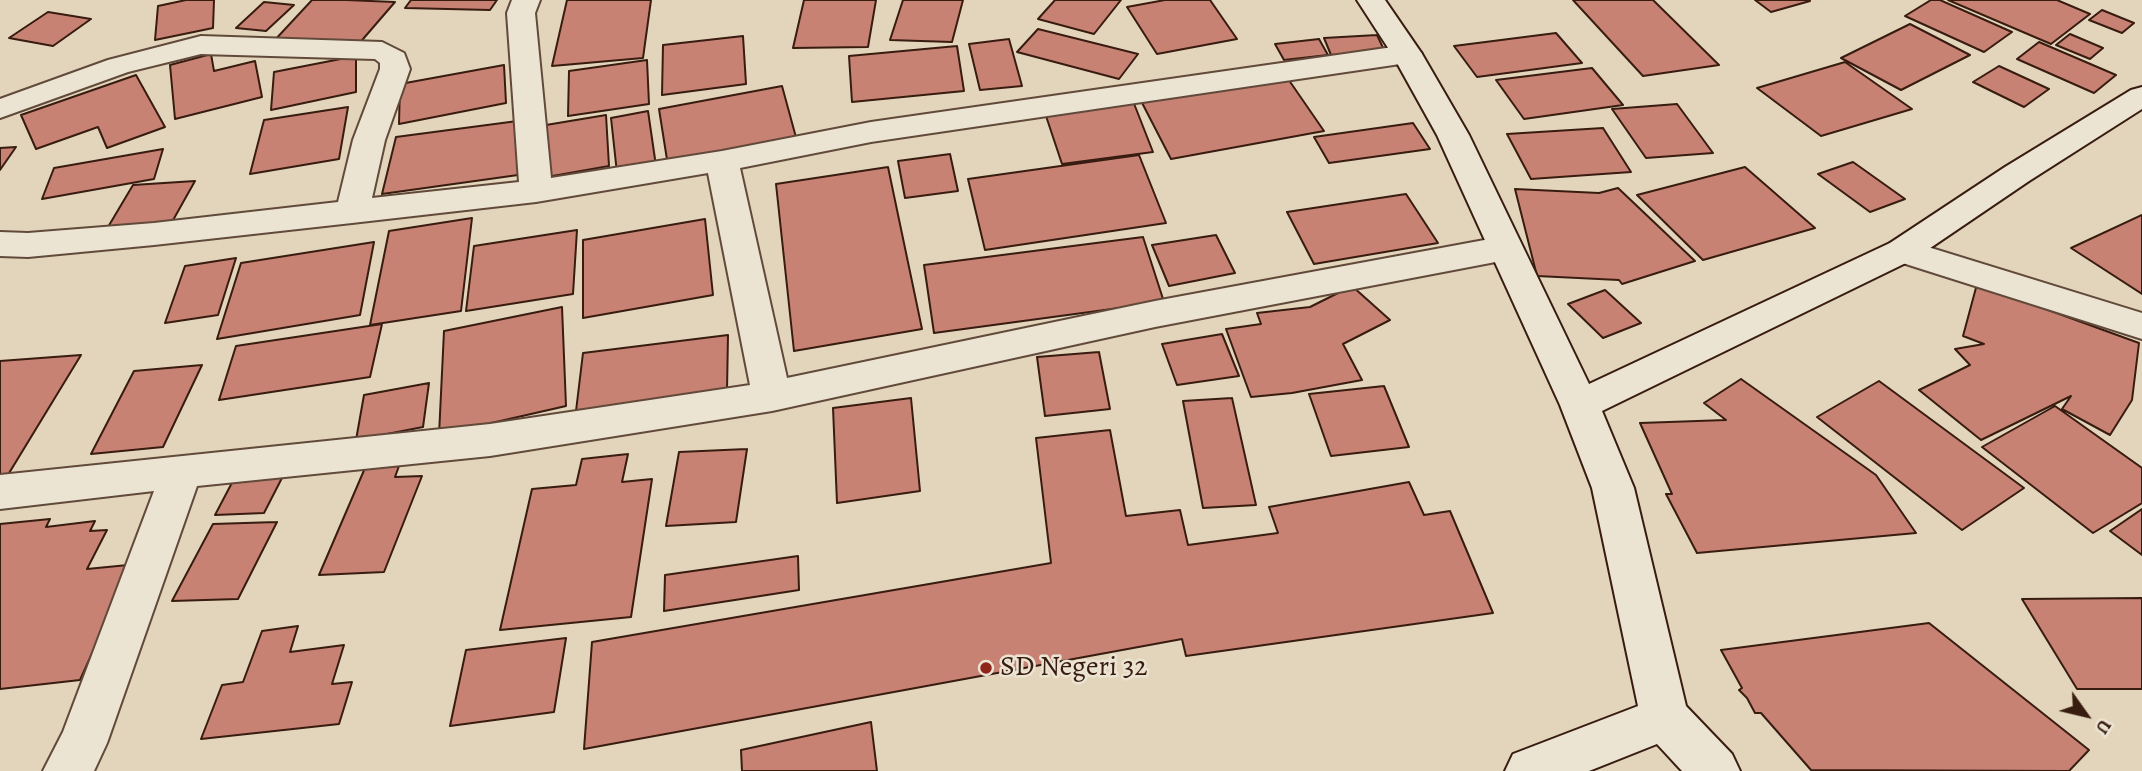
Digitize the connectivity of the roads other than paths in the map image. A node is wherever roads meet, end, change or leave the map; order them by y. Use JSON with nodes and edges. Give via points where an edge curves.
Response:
{"nodes":[{"id":1,"x":526,"y":0,"type":"edge"},
{"id":2,"x":1371,"y":0,"type":"edge"},
{"id":3,"x":1407,"y":54,"type":"junction"},
{"id":4,"x":2142,"y":96,"type":"edge"},
{"id":5,"x":0,"y":109,"type":"edge"},
{"id":6,"x":722,"y":161,"type":"junction"},
{"id":7,"x":536,"y":191,"type":"junction"},
{"id":8,"x":352,"y":212,"type":"junction"},
{"id":9,"x":0,"y":244,"type":"edge"},
{"id":10,"x":1506,"y":248,"type":"junction"},
{"id":11,"x":1902,"y":251,"type":"junction"},
{"id":12,"x":2142,"y":326,"type":"edge"},
{"id":13,"x":772,"y":396,"type":"junction"},
{"id":14,"x":1580,"y":405,"type":"junction"},
{"id":15,"x":182,"y":471,"type":"junction"},
{"id":16,"x":0,"y":492,"type":"edge"},
{"id":17,"x":1665,"y":719,"type":"junction"},
{"id":18,"x":68,"y":771,"type":"edge"},
{"id":19,"x":1530,"y":771,"type":"edge"},
{"id":20,"x":1715,"y":771,"type":"edge"}],
"edges":[{"from":1,"to":7,"type":"street","via":[[521,13]]},
{"from":2,"to":3,"type":"street"},
{"from":3,"to":6,"type":"street","via":[[871,132]]},
{"from":3,"to":10,"type":"street","via":[[1453,135]]},
{"from":4,"to":11,"type":"street"},
{"from":5,"to":8,"type":"street","via":[[118,66],[201,46],[382,51],[394,59],[395,69],[369,140]]},
{"from":6,"to":7,"type":"street"},
{"from":6,"to":13,"type":"street"},
{"from":7,"to":8,"type":"street"},
{"from":8,"to":9,"type":"street","via":[[154,234]]},
{"from":10,"to":13,"type":"street","via":[[1155,314]]},
{"from":10,"to":14,"type":"street"},
{"from":11,"to":12,"type":"street"},
{"from":11,"to":14,"type":"street"},
{"from":13,"to":15,"type":"street","via":[[490,440]]},
{"from":14,"to":17,"type":"street","via":[[1613,488]]},
{"from":15,"to":16,"type":"street"},
{"from":15,"to":18,"type":"street","via":[[83,743]]},
{"from":17,"to":19,"type":"street"},
{"from":17,"to":20,"type":"street"}]}
